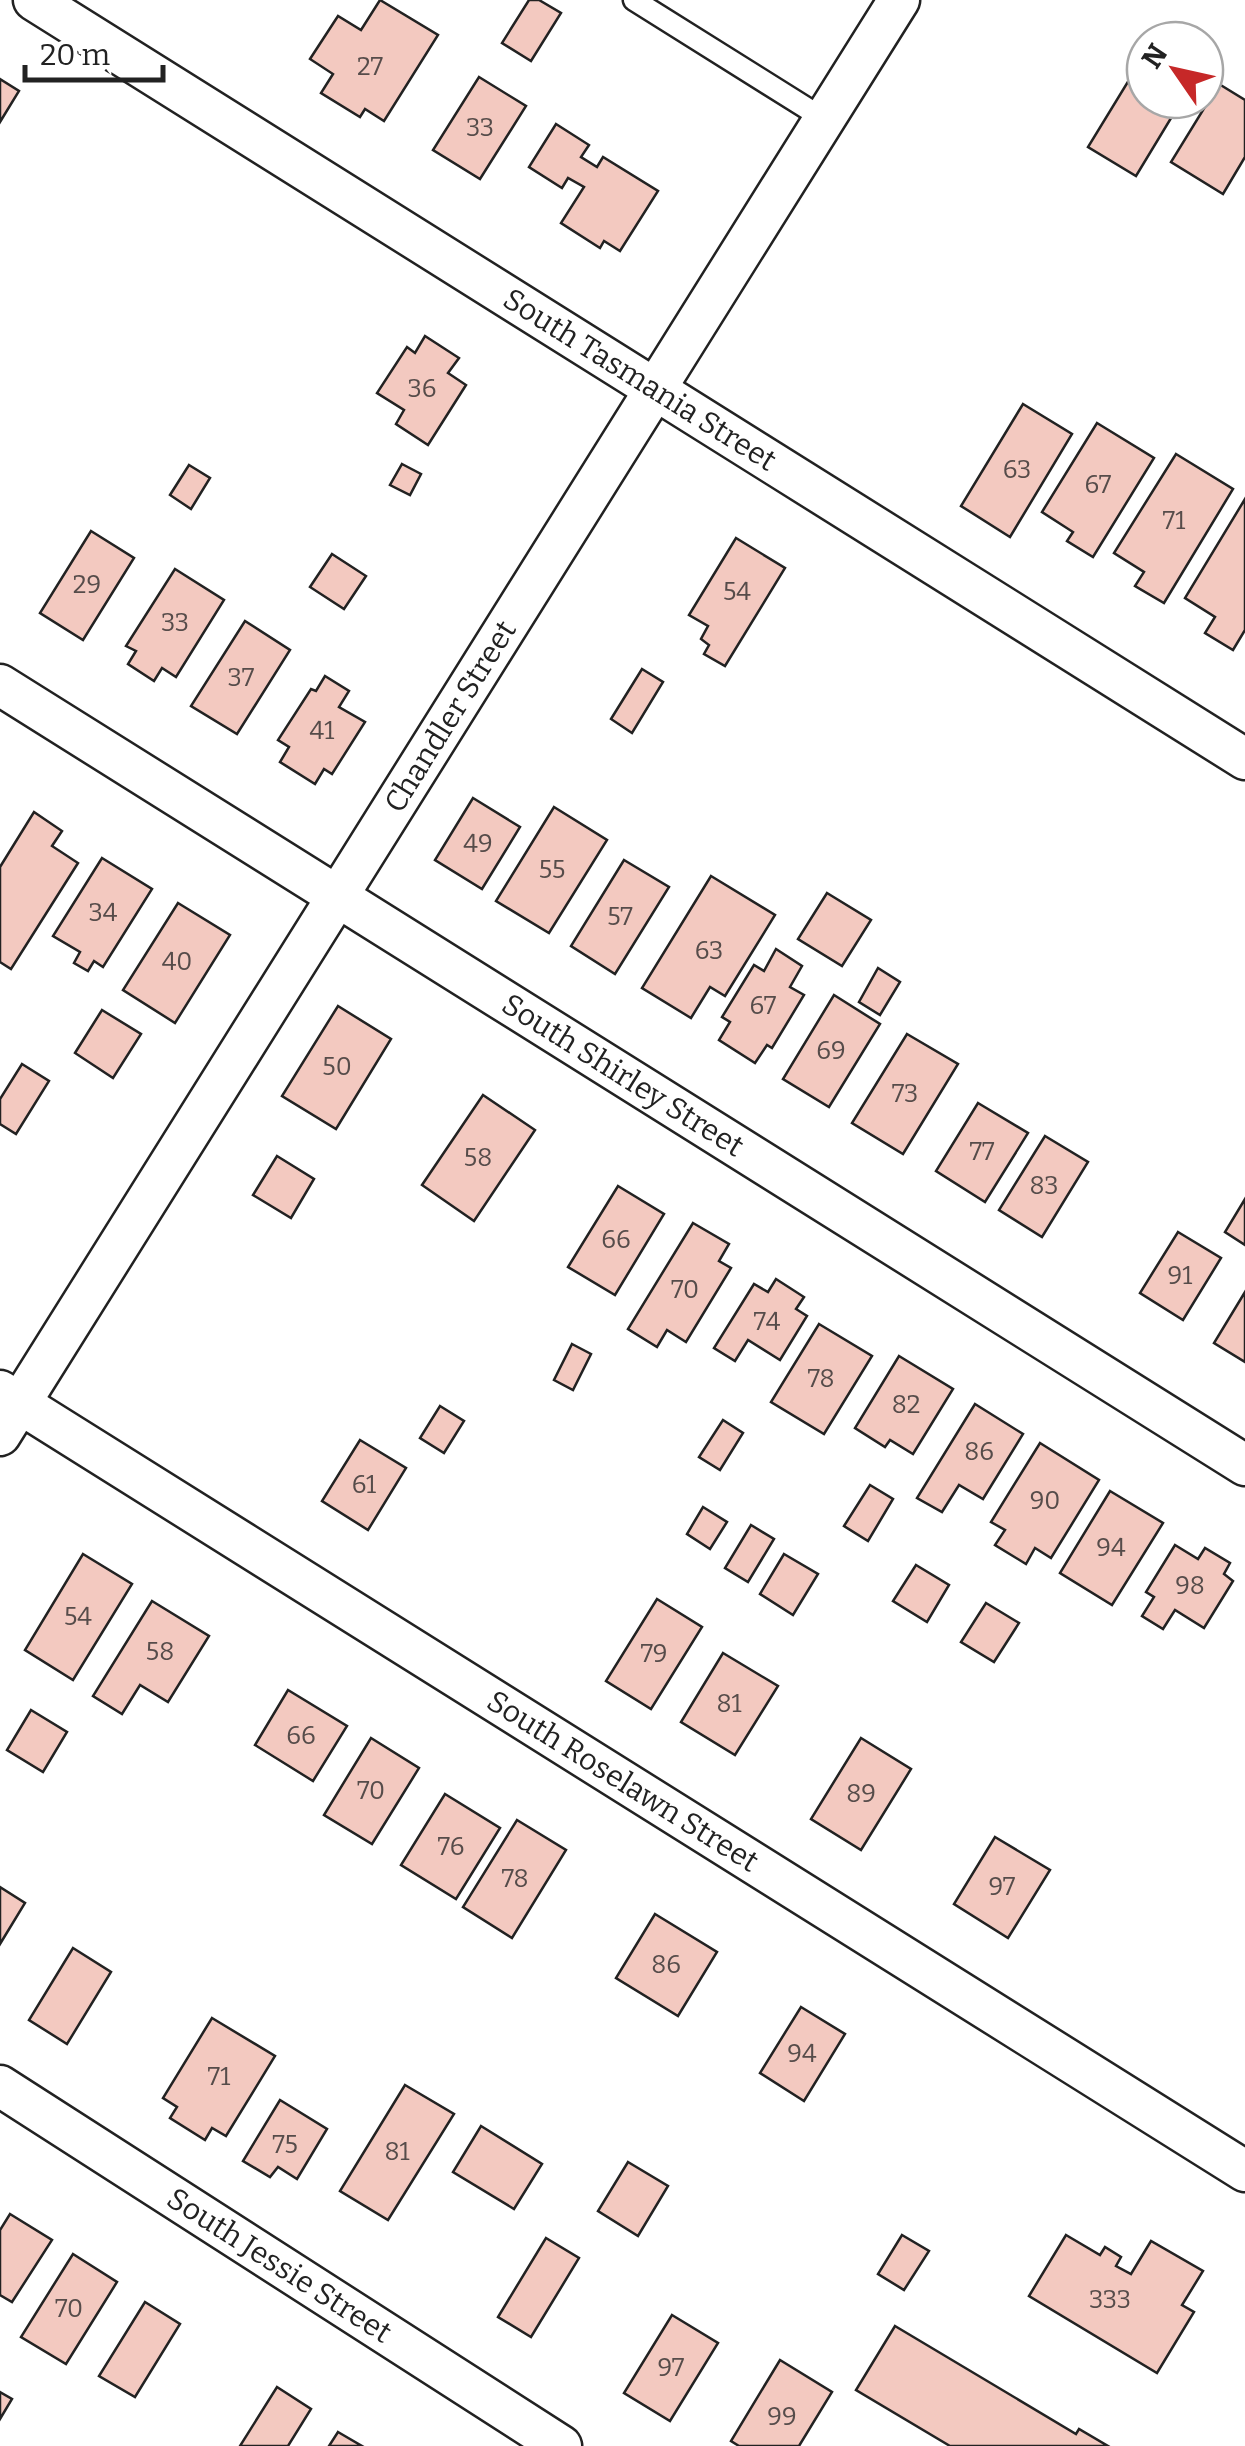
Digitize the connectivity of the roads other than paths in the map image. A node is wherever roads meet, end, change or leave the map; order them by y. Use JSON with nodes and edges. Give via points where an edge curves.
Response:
{"nodes":[{"id":1,"x":34,"y":0,"type":"edge"},
{"id":2,"x":634,"y":0,"type":"edge"},
{"id":3,"x":899,"y":0,"type":"edge"},
{"id":4,"x":824,"y":119,"type":"junction"},
{"id":5,"x":656,"y":390,"type":"junction"},
{"id":6,"x":0,"y":685,"type":"edge"},
{"id":7,"x":1245,"y":759,"type":"edge"},
{"id":8,"x":337,"y":896,"type":"junction"},
{"id":9,"x":6,"y":1410,"type":"edge"},
{"id":10,"x":1245,"y":1465,"type":"edge"},
{"id":11,"x":0,"y":2086,"type":"edge"},
{"id":12,"x":1245,"y":2172,"type":"edge"},
{"id":13,"x":561,"y":2446,"type":"edge"}],
"edges":[{"from":1,"to":5,"type":"street","name":"South Tasmania Street"},
{"from":2,"to":4,"type":"lane"},
{"from":3,"to":4,"type":"street","name":"Chandler Street"},
{"from":4,"to":5,"type":"street","name":"Chandler Street"},
{"from":5,"to":7,"type":"street","name":"South Tasmania Street"},
{"from":5,"to":8,"type":"street","name":"Chandler Street"},
{"from":6,"to":8,"type":"street","name":"South Shirley Street"},
{"from":8,"to":9,"type":"street","name":"Chandler Street"},
{"from":8,"to":10,"type":"street","name":"South Shirley Street"},
{"from":9,"to":12,"type":"street","name":"South Roselawn Street"},
{"from":11,"to":13,"type":"street","name":"South Jessie Street"}]}
